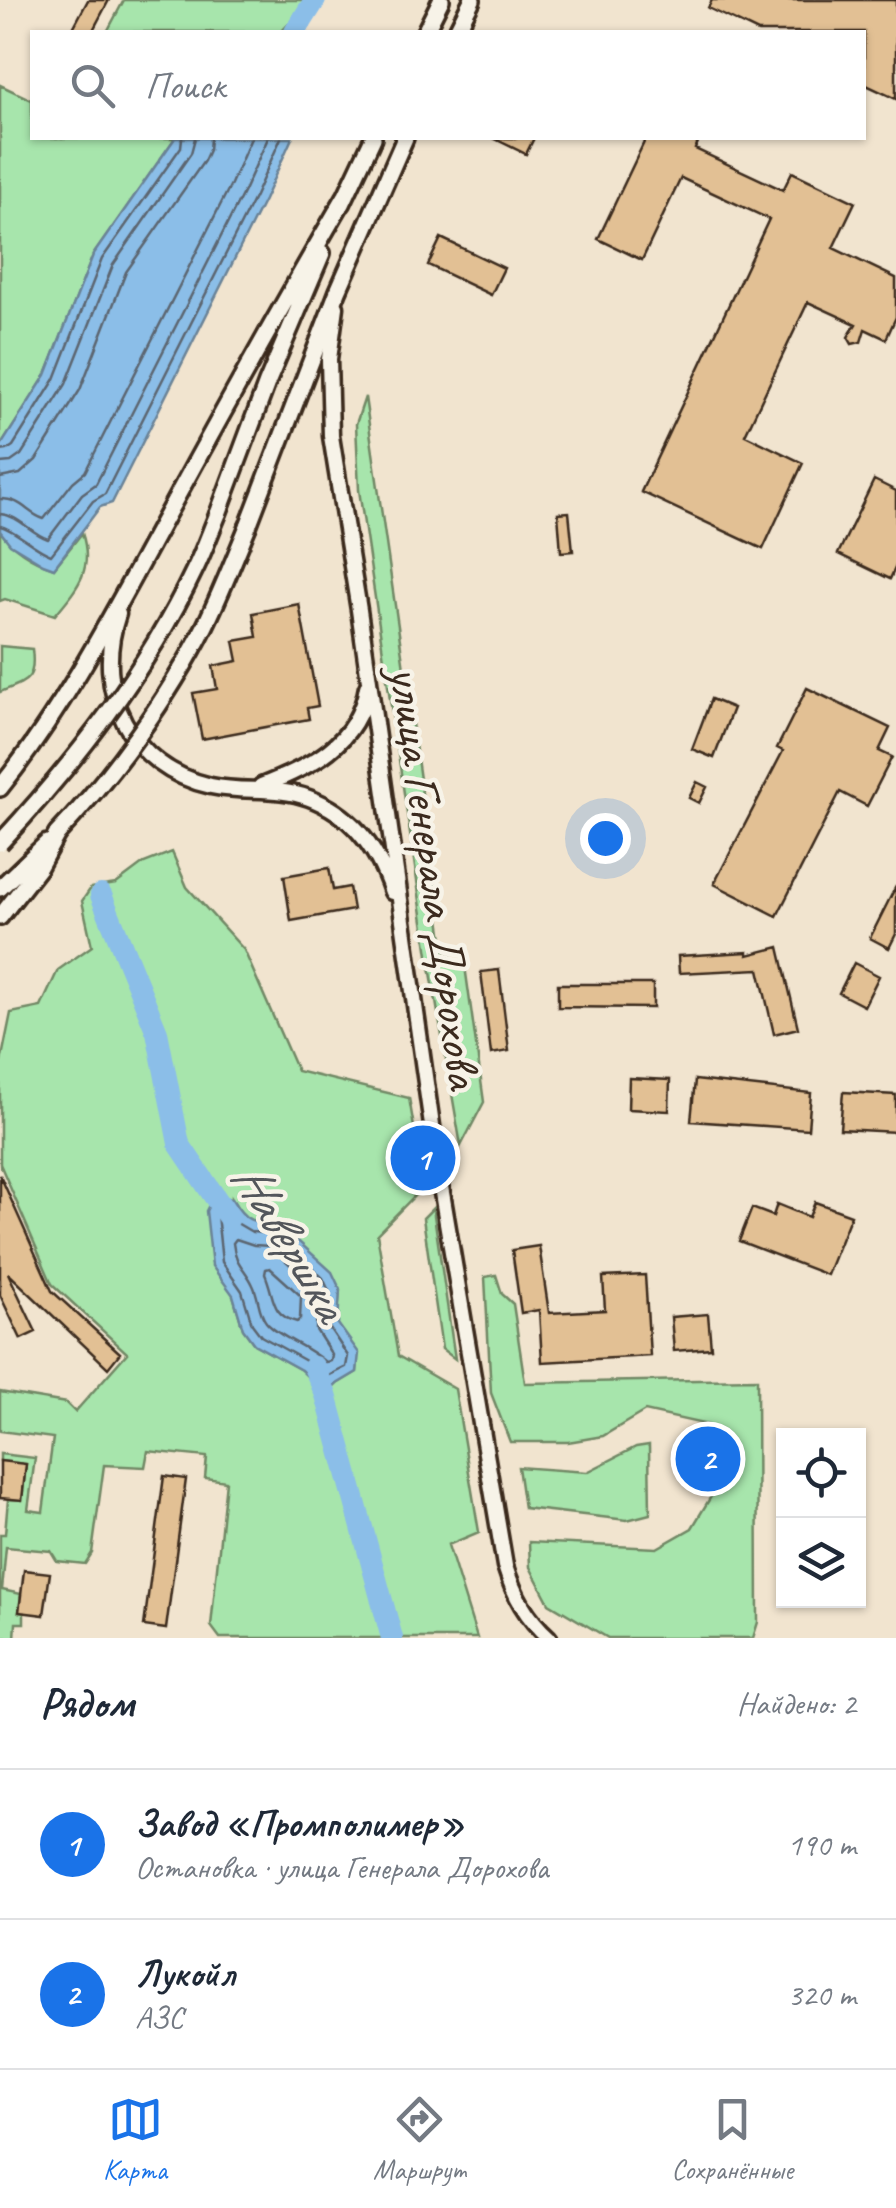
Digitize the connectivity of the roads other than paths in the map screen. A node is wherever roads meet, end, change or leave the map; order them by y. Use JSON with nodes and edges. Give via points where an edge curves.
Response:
{"nodes":[{"id":1,"x":441,"y":0,"type":"edge"},
{"id":2,"x":472,"y":0,"type":"edge"},
{"id":3,"x":426,"y":30,"type":"edge"},
{"id":4,"x":457,"y":30,"type":"edge"},
{"id":5,"x":373,"y":140,"type":"edge"},
{"id":6,"x":404,"y":140,"type":"edge"},
{"id":7,"x":345,"y":197,"type":"junction"},
{"id":8,"x":338,"y":291,"type":"junction"},
{"id":9,"x":125,"y":591,"type":"junction"},
{"id":10,"x":368,"y":676,"type":"junction"},
{"id":11,"x":0,"y":788,"type":"edge"},
{"id":12,"x":256,"y":788,"type":"junction"},
{"id":13,"x":57,"y":834,"type":"junction"},
{"id":14,"x":0,"y":843,"type":"edge"},
{"id":15,"x":0,"y":888,"type":"edge"},
{"id":16,"x":0,"y":917,"type":"edge"},
{"id":17,"x":403,"y":921,"type":"junction"},
{"id":18,"x":549,"y":1638,"type":"edge"}],
"edges":[{"from":1,"to":3,"type":"main road"},
{"from":2,"to":4,"type":"main road"},
{"from":5,"to":7,"type":"main road"},
{"from":6,"to":8,"type":"main road"},
{"from":7,"to":9,"type":"main road"},
{"from":7,"to":14,"type":"main road","bridge":true,"via":[[186,585],[106,715]]},
{"from":8,"to":10,"type":"street","name":"улица Генерала Дорохова","via":[[329,360],[331,436]]},
{"from":8,"to":13,"type":"main road","bridge":true,"via":[[203,630],[138,734]]},
{"from":9,"to":11,"type":"main road"},
{"from":9,"to":12,"type":"street","via":[[108,663],[130,735],[181,776],[214,787]]},
{"from":10,"to":12,"type":"street","via":[[358,718],[334,748]]},
{"from":10,"to":17,"type":"street","name":"улица Генерала Дорохова"},
{"from":12,"to":17,"type":"street","via":[[311,798],[361,832]]},
{"from":13,"to":15,"type":"main road"},
{"from":13,"to":16,"type":"main road"},
{"from":17,"to":18,"type":"street","name":"улица Генерала Дорохова","via":[[504,1566],[525,1613]]}]}
